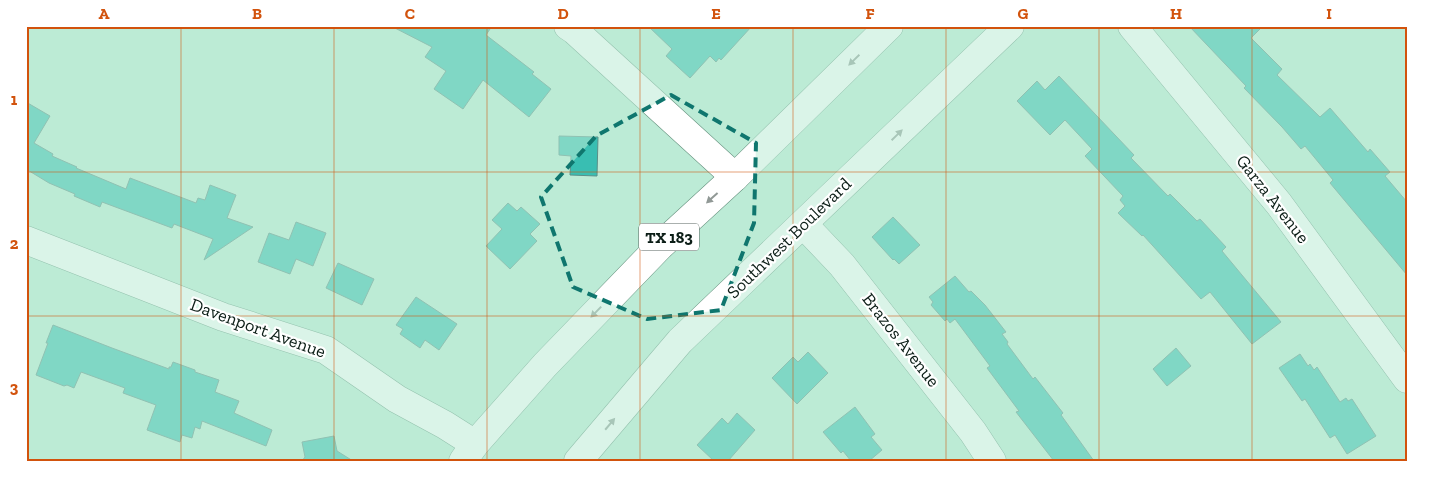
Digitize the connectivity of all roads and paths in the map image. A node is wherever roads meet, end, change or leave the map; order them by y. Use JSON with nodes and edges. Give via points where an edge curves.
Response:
{"nodes":[{"id":1,"x":568,"y":26,"type":"edge"},
{"id":2,"x":889,"y":26,"type":"edge"},
{"id":3,"x":1010,"y":26,"type":"edge"},
{"id":4,"x":1132,"y":26,"type":"edge"},
{"id":5,"x":735,"y":177,"type":"junction"},
{"id":6,"x":803,"y":224,"type":"junction"},
{"id":7,"x":26,"y":240,"type":"edge"},
{"id":8,"x":1407,"y":379,"type":"edge"},
{"id":9,"x":469,"y":452,"type":"edge"},
{"id":10,"x":578,"y":461,"type":"edge"},
{"id":11,"x":992,"y":461,"type":"edge"}],
"edges":[{"from":1,"to":5,"type":"street"},
{"from":2,"to":5,"type":"street","number":"TX 183","one_way":true},
{"from":6,"to":3,"type":"street","name":"Southwest Boulevard","one_way":true},
{"from":4,"to":8,"type":"street","name":"Garza Avenue","via":[[1279,204]]},
{"from":5,"to":9,"type":"street","number":"TX 183","one_way":true,"via":[[660,246],[545,365]]},
{"from":10,"to":6,"type":"street","name":"Southwest Boulevard","one_way":true,"via":[[680,341]]},
{"from":6,"to":11,"type":"street","name":"Brazos Avenue","via":[[842,265],[973,432]]},
{"from":7,"to":9,"type":"street","name":"Davenport Avenue","via":[[223,316],[326,350],[397,399],[445,425]]}]}
